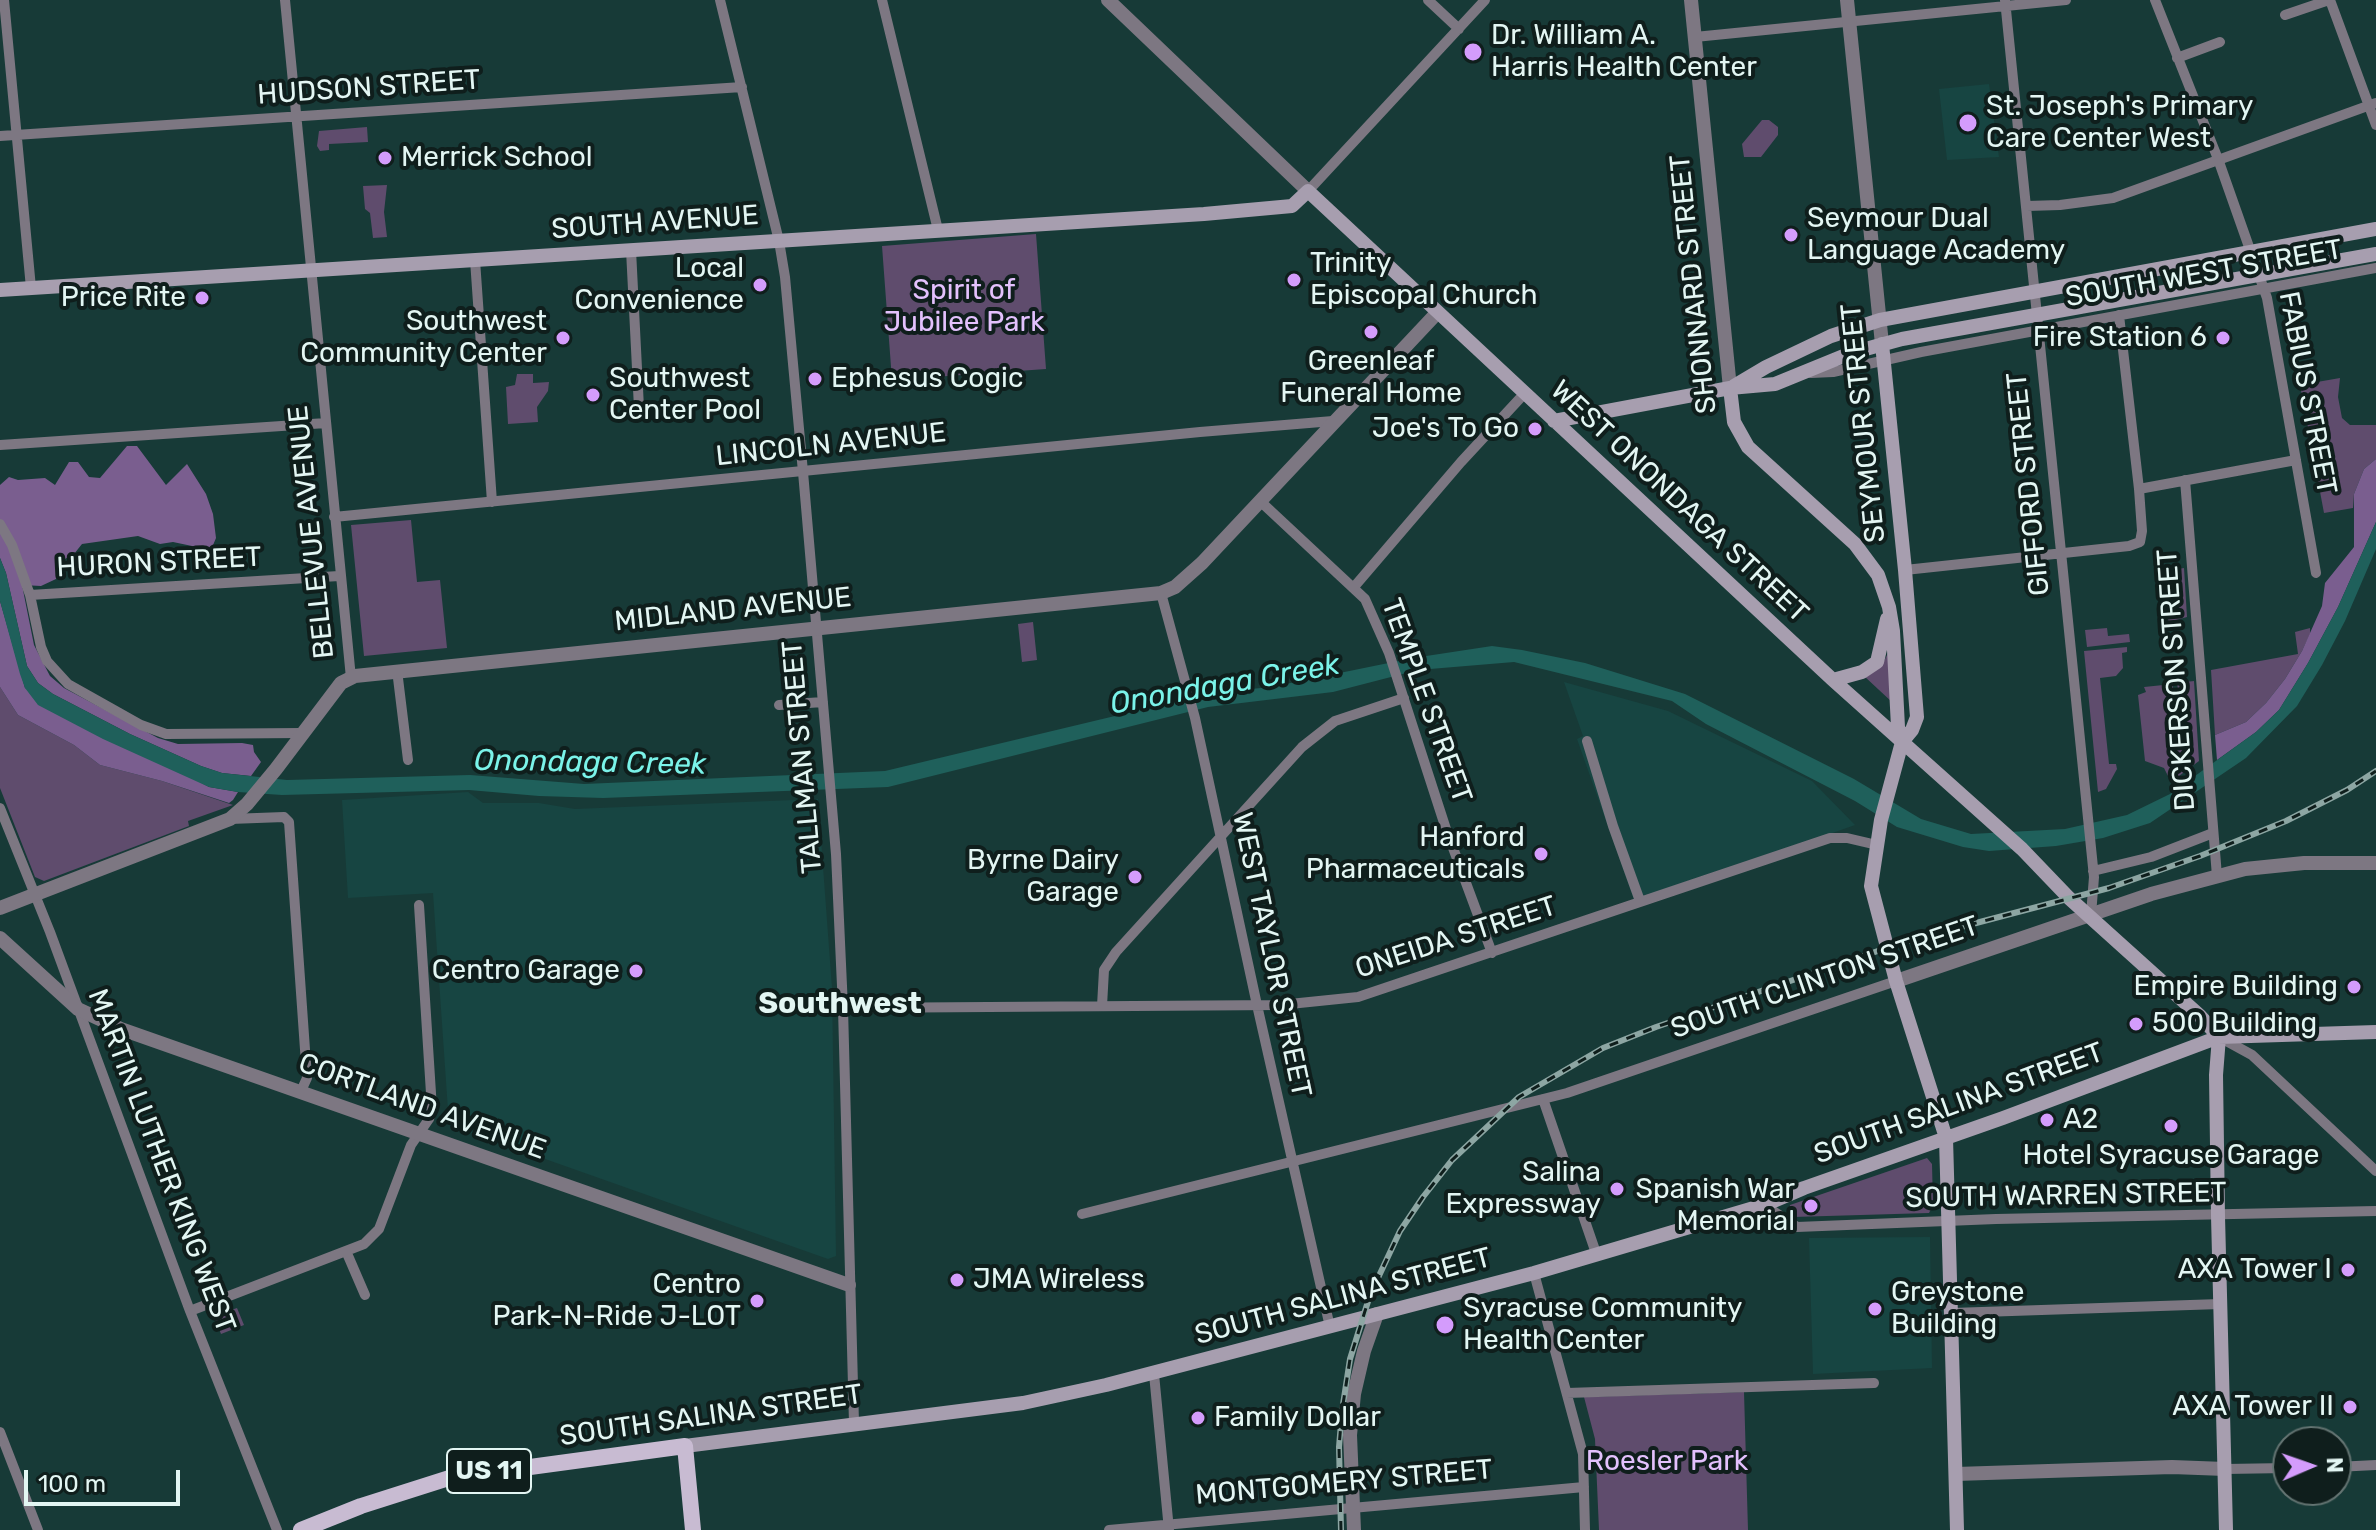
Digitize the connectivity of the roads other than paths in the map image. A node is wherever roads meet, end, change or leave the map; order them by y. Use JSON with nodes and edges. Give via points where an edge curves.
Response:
{"nodes":[{"id":1,"x":4,"y":0,"type":"edge"},
{"id":2,"x":285,"y":0,"type":"edge"},
{"id":3,"x":720,"y":0,"type":"edge"},
{"id":4,"x":882,"y":0,"type":"edge"},
{"id":5,"x":1108,"y":0,"type":"edge"},
{"id":6,"x":1428,"y":0,"type":"edge"},
{"id":7,"x":1485,"y":0,"type":"edge"},
{"id":8,"x":1691,"y":0,"type":"edge"},
{"id":9,"x":1847,"y":0,"type":"edge"},
{"id":10,"x":2066,"y":0,"type":"edge"},
{"id":11,"x":2155,"y":0,"type":"edge"},
{"id":12,"x":2330,"y":0,"type":"edge"},
{"id":13,"x":2005,"y":3,"type":"edge"},
{"id":14,"x":2285,"y":15,"type":"dead end"},
{"id":15,"x":1849,"y":20,"type":"junction"},
{"id":16,"x":1459,"y":29,"type":"junction"},
{"id":17,"x":1695,"y":37,"type":"junction"},
{"id":18,"x":2220,"y":42,"type":"dead end"},
{"id":19,"x":2177,"y":58,"type":"junction"},
{"id":20,"x":742,"y":87,"type":"junction"},
{"id":21,"x":2372,"y":104,"type":"edge"},
{"id":22,"x":296,"y":116,"type":"junction"},
{"id":23,"x":2376,"y":125,"type":"edge"},
{"id":24,"x":16,"y":135,"type":"junction"},
{"id":25,"x":0,"y":136,"type":"edge"},
{"id":26,"x":2218,"y":159,"type":"junction"},
{"id":27,"x":1308,"y":191,"type":"junction"},
{"id":28,"x":2027,"y":206,"type":"junction"},
{"id":29,"x":2376,"y":229,"type":"edge"},
{"id":30,"x":938,"y":230,"type":"junction"},
{"id":31,"x":779,"y":241,"type":"junction"},
{"id":32,"x":631,"y":250,"type":"junction"},
{"id":33,"x":2251,"y":251,"type":"junction"},
{"id":34,"x":2376,"y":254,"type":"edge"},
{"id":35,"x":475,"y":260,"type":"junction"},
{"id":36,"x":2376,"y":268,"type":"edge"},
{"id":37,"x":310,"y":270,"type":"junction"},
{"id":38,"x":2262,"y":282,"type":"junction"},
{"id":39,"x":31,"y":288,"type":"junction"},
{"id":40,"x":0,"y":290,"type":"edge"},
{"id":41,"x":2035,"y":291,"type":"junction"},
{"id":42,"x":1436,"y":314,"type":"junction"},
{"id":43,"x":2037,"y":314,"type":"junction"},
{"id":44,"x":2119,"y":315,"type":"junction"},
{"id":45,"x":1880,"y":320,"type":"junction"},
{"id":46,"x":2039,"y":330,"type":"junction"},
{"id":47,"x":1882,"y":344,"type":"junction"},
{"id":48,"x":1884,"y":360,"type":"junction"},
{"id":49,"x":1805,"y":374,"type":"junction"},
{"id":50,"x":1730,"y":388,"type":"junction"},
{"id":51,"x":1524,"y":394,"type":"junction"},
{"id":52,"x":639,"y":408,"type":"dead end"},
{"id":53,"x":1333,"y":421,"type":"junction"},
{"id":54,"x":1554,"y":421,"type":"junction"},
{"id":55,"x":326,"y":423,"type":"junction"},
{"id":56,"x":0,"y":445,"type":"edge"},
{"id":57,"x":2296,"y":460,"type":"junction"},
{"id":58,"x":803,"y":472,"type":"junction"},
{"id":59,"x":2185,"y":480,"type":"junction"},
{"id":60,"x":2139,"y":489,"type":"junction"},
{"id":61,"x":1260,"y":501,"type":"junction"},
{"id":62,"x":492,"y":502,"type":"junction"},
{"id":63,"x":334,"y":517,"type":"junction"},
{"id":64,"x":0,"y":524,"type":"edge"},
{"id":65,"x":2060,"y":553,"type":"junction"},
{"id":66,"x":1905,"y":570,"type":"junction"},
{"id":67,"x":2316,"y":573,"type":"dead end"},
{"id":68,"x":339,"y":576,"type":"junction"},
{"id":69,"x":1354,"y":587,"type":"junction"},
{"id":70,"x":1161,"y":593,"type":"junction"},
{"id":71,"x":30,"y":595,"type":"junction"},
{"id":72,"x":1889,"y":607,"type":"junction"},
{"id":73,"x":817,"y":627,"type":"junction"},
{"id":74,"x":397,"y":670,"type":"junction"},
{"id":75,"x":351,"y":678,"type":"junction"},
{"id":76,"x":1833,"y":680,"type":"junction"},
{"id":77,"x":1404,"y":698,"type":"junction"},
{"id":78,"x":823,"y":702,"type":"junction"},
{"id":79,"x":779,"y":705,"type":"dead end"},
{"id":80,"x":302,"y":733,"type":"junction"},
{"id":81,"x":1587,"y":741,"type":"dead end"},
{"id":82,"x":1902,"y":742,"type":"junction"},
{"id":83,"x":408,"y":760,"type":"dead end"},
{"id":84,"x":0,"y":808,"type":"edge"},
{"id":85,"x":230,"y":819,"type":"junction"},
{"id":86,"x":2213,"y":833,"type":"junction"},
{"id":87,"x":1221,"y":837,"type":"junction"},
{"id":88,"x":1877,"y":845,"type":"junction"},
{"id":89,"x":2376,"y":863,"type":"edge"},
{"id":90,"x":2093,"y":871,"type":"junction"},
{"id":91,"x":2217,"y":876,"type":"junction"},
{"id":92,"x":35,"y":894,"type":"junction"},
{"id":93,"x":1640,"y":901,"type":"junction"},
{"id":94,"x":419,"y":905,"type":"dead end"},
{"id":95,"x":0,"y":908,"type":"edge"},
{"id":96,"x":2090,"y":915,"type":"junction"},
{"id":97,"x":0,"y":938,"type":"edge"},
{"id":98,"x":1492,"y":953,"type":"junction"},
{"id":99,"x":1896,"y":981,"type":"junction"},
{"id":100,"x":1257,"y":1005,"type":"junction"},
{"id":101,"x":1102,"y":1006,"type":"junction"},
{"id":102,"x":843,"y":1008,"type":"junction"},
{"id":103,"x":78,"y":1009,"type":"junction"},
{"id":104,"x":2376,"y":1032,"type":"edge"},
{"id":105,"x":2219,"y":1037,"type":"junction"},
{"id":106,"x":301,"y":1091,"type":"junction"},
{"id":107,"x":1543,"y":1099,"type":"junction"},
{"id":108,"x":419,"y":1134,"type":"junction"},
{"id":109,"x":1946,"y":1138,"type":"junction"},
{"id":110,"x":1292,"y":1161,"type":"junction"},
{"id":111,"x":2376,"y":1171,"type":"edge"},
{"id":112,"x":1764,"y":1205,"type":"junction"},
{"id":113,"x":2376,"y":1211,"type":"edge"},
{"id":114,"x":1082,"y":1214,"type":"dead end"},
{"id":115,"x":2218,"y":1216,"type":"junction"},
{"id":116,"x":1950,"y":1222,"type":"junction"},
{"id":117,"x":346,"y":1251,"type":"junction"},
{"id":118,"x":1597,"y":1256,"type":"junction"},
{"id":119,"x":1534,"y":1273,"type":"junction"},
{"id":120,"x":849,"y":1285,"type":"junction"},
{"id":121,"x":365,"y":1295,"type":"dead end"},
{"id":122,"x":2220,"y":1304,"type":"junction"},
{"id":123,"x":190,"y":1311,"type":"junction"},
{"id":124,"x":1952,"y":1313,"type":"junction"},
{"id":125,"x":1377,"y":1314,"type":"junction"},
{"id":126,"x":1330,"y":1327,"type":"junction"},
{"id":127,"x":1154,"y":1374,"type":"junction"},
{"id":128,"x":1874,"y":1383,"type":"dead end"},
{"id":129,"x":1567,"y":1393,"type":"junction"},
{"id":130,"x":854,"y":1423,"type":"junction"},
{"id":131,"x":0,"y":1432,"type":"edge"},
{"id":132,"x":685,"y":1446,"type":"junction"},
{"id":133,"x":2376,"y":1465,"type":"edge"},
{"id":134,"x":2352,"y":1466,"type":"edge"},
{"id":135,"x":2272,"y":1468,"type":"edge"},
{"id":136,"x":2225,"y":1469,"type":"junction"},
{"id":137,"x":1956,"y":1474,"type":"junction"},
{"id":138,"x":1584,"y":1487,"type":"junction"},
{"id":139,"x":1353,"y":1509,"type":"junction"},
{"id":140,"x":1169,"y":1527,"type":"edge"},
{"id":141,"x":38,"y":1530,"type":"edge"},
{"id":142,"x":277,"y":1530,"type":"edge"},
{"id":143,"x":301,"y":1530,"type":"edge"},
{"id":144,"x":693,"y":1530,"type":"edge"},
{"id":145,"x":1109,"y":1530,"type":"edge"},
{"id":146,"x":1354,"y":1530,"type":"edge"},
{"id":147,"x":1585,"y":1530,"type":"edge"},
{"id":148,"x":1957,"y":1530,"type":"edge"},
{"id":149,"x":2226,"y":1530,"type":"edge"}],
"edges":[{"from":1,"to":24,"type":"street"},
{"from":2,"to":22,"type":"street","name":"BELLEVUE AVENUE"},
{"from":3,"to":20,"type":"street","name":"TALLMAN STREET"},
{"from":4,"to":30,"type":"street"},
{"from":5,"to":27,"type":"street","name":"WEST ONONDAGA STREET"},
{"from":6,"to":16,"type":"street"},
{"from":7,"to":16,"type":"street"},
{"from":8,"to":17,"type":"street","name":"SHONNARD STREET"},
{"from":9,"to":15,"type":"street","name":"SEYMOUR STREET"},
{"from":10,"to":13,"type":"street"},
{"from":11,"to":19,"type":"street","name":"FABIUS STREET"},
{"from":12,"to":14,"type":"street"},
{"from":12,"to":21,"type":"street"},
{"from":13,"to":15,"type":"street"},
{"from":13,"to":28,"type":"street","name":"GIFFORD STREET"},
{"from":15,"to":17,"type":"street"},
{"from":15,"to":45,"type":"street","name":"SEYMOUR STREET"},
{"from":16,"to":27,"type":"street"},
{"from":17,"to":50,"type":"street","name":"SHONNARD STREET"},
{"from":18,"to":19,"type":"street"},
{"from":19,"to":26,"type":"street","name":"FABIUS STREET"},
{"from":20,"to":22,"type":"street","name":"HUDSON STREET"},
{"from":20,"to":31,"type":"street","name":"TALLMAN STREET"},
{"from":21,"to":23,"type":"street"},
{"from":21,"to":26,"type":"street"},
{"from":22,"to":24,"type":"street","name":"HUDSON STREET"},
{"from":22,"to":37,"type":"street","name":"BELLEVUE AVENUE"},
{"from":24,"to":25,"type":"street","name":"HUDSON STREET"},
{"from":24,"to":39,"type":"street"},
{"from":26,"to":28,"type":"street","via":[[2113,198]]},
{"from":26,"to":33,"type":"street","name":"FABIUS STREET"},
{"from":27,"to":30,"type":"main road","name":"SOUTH AVENUE","via":[[1289,207]]},
{"from":27,"to":42,"type":"main road","name":"WEST ONONDAGA STREET"},
{"from":28,"to":41,"type":"street","name":"GIFFORD STREET"},
{"from":29,"to":33,"type":"main road","name":"SOUTH WEST STREET"},
{"from":30,"to":31,"type":"main road","name":"SOUTH AVENUE"},
{"from":31,"to":32,"type":"main road","name":"SOUTH AVENUE"},
{"from":31,"to":58,"type":"street","name":"TALLMAN STREET"},
{"from":32,"to":35,"type":"main road","name":"SOUTH AVENUE"},
{"from":32,"to":52,"type":"street"},
{"from":33,"to":38,"type":"street","name":"FABIUS STREET"},
{"from":33,"to":41,"type":"main road","name":"SOUTH WEST STREET"},
{"from":34,"to":38,"type":"main road","name":"SOUTH WEST STREET"},
{"from":35,"to":37,"type":"main road","name":"SOUTH AVENUE"},
{"from":35,"to":62,"type":"street"},
{"from":36,"to":38,"type":"street","name":"SOUTH WEST STREET"},
{"from":37,"to":39,"type":"main road","name":"SOUTH AVENUE"},
{"from":37,"to":55,"type":"street","name":"BELLEVUE AVENUE"},
{"from":38,"to":43,"type":"main road","name":"SOUTH WEST STREET"},
{"from":38,"to":44,"type":"street","name":"SOUTH WEST STREET"},
{"from":38,"to":57,"type":"street","name":"FABIUS STREET"},
{"from":39,"to":40,"type":"main road","name":"SOUTH AVENUE"},
{"from":41,"to":43,"type":"street","name":"GIFFORD STREET"},
{"from":41,"to":45,"type":"main road","name":"SOUTH WEST STREET"},
{"from":42,"to":51,"type":"main road","name":"WEST ONONDAGA STREET"},
{"from":42,"to":53,"type":"street","name":"MIDLAND AVENUE"},
{"from":43,"to":46,"type":"street","name":"GIFFORD STREET"},
{"from":43,"to":47,"type":"main road","name":"SOUTH WEST STREET"},
{"from":44,"to":46,"type":"street","name":"SOUTH WEST STREET"},
{"from":44,"to":60,"type":"street"},
{"from":45,"to":47,"type":"street","name":"SEYMOUR STREET"},
{"from":45,"to":50,"type":"main road","name":"SOUTH WEST STREET","via":[[1831,336]]},
{"from":46,"to":48,"type":"street","name":"SOUTH WEST STREET"},
{"from":46,"to":65,"type":"street","name":"GIFFORD STREET"},
{"from":47,"to":48,"type":"main road","name":"SEYMOUR STREET"},
{"from":47,"to":49,"type":"main road","name":"SOUTH WEST STREET"},
{"from":48,"to":49,"type":"street","name":"SOUTH WEST STREET"},
{"from":48,"to":66,"type":"main road","name":"SEYMOUR STREET"},
{"from":49,"to":50,"type":"main road","name":"SOUTH WEST STREET","via":[[1775,384]]},
{"from":50,"to":54,"type":"main road","name":"SOUTH WEST STREET"},
{"from":50,"to":72,"type":"main road","name":"SHONNARD STREET","via":[[1739,434],[1864,554]]},
{"from":51,"to":54,"type":"main road","name":"WEST ONONDAGA STREET"},
{"from":51,"to":69,"type":"street"},
{"from":53,"to":58,"type":"street","name":"LINCOLN AVENUE"},
{"from":53,"to":61,"type":"street","name":"MIDLAND AVENUE"},
{"from":54,"to":76,"type":"main road","name":"WEST ONONDAGA STREET"},
{"from":55,"to":56,"type":"street"},
{"from":55,"to":63,"type":"street","name":"BELLEVUE AVENUE"},
{"from":57,"to":59,"type":"street"},
{"from":57,"to":67,"type":"street","name":"FABIUS STREET"},
{"from":58,"to":62,"type":"street","name":"LINCOLN AVENUE"},
{"from":58,"to":73,"type":"street","name":"TALLMAN STREET"},
{"from":59,"to":60,"type":"street"},
{"from":59,"to":86,"type":"street","name":"DICKERSON STREET"},
{"from":60,"to":65,"type":"street","via":[[2142,537],[2137,545]]},
{"from":61,"to":69,"type":"street","name":"TEMPLE STREET"},
{"from":61,"to":70,"type":"street","name":"MIDLAND AVENUE","via":[[1202,563]]},
{"from":62,"to":63,"type":"street","name":"LINCOLN AVENUE"},
{"from":63,"to":68,"type":"street","name":"BELLEVUE AVENUE"},
{"from":64,"to":71,"type":"street","name":"HURON STREET"},
{"from":65,"to":66,"type":"street"},
{"from":65,"to":90,"type":"street","name":"GIFFORD STREET"},
{"from":66,"to":82,"type":"main road","name":"SEYMOUR STREET","via":[[1917,717]]},
{"from":68,"to":71,"type":"street","name":"HURON STREET"},
{"from":68,"to":75,"type":"street","name":"BELLEVUE AVENUE"},
{"from":69,"to":77,"type":"street","name":"TEMPLE STREET","via":[[1365,599]]},
{"from":70,"to":73,"type":"street","name":"MIDLAND AVENUE"},
{"from":70,"to":87,"type":"street","name":"WEST TAYLOR STREET"},
{"from":71,"to":80,"type":"street","name":"HURON STREET","via":[[41,647],[52,668],[68,684],[141,725],[166,734]]},
{"from":72,"to":76,"type":"main road","via":[[1877,662]]},
{"from":72,"to":82,"type":"main road","name":"SHONNARD STREET"},
{"from":73,"to":74,"type":"street","name":"MIDLAND AVENUE"},
{"from":73,"to":78,"type":"street","name":"TALLMAN STREET"},
{"from":74,"to":75,"type":"street","name":"MIDLAND AVENUE"},
{"from":74,"to":83,"type":"street"},
{"from":75,"to":80,"type":"street","via":[[341,683]]},
{"from":76,"to":82,"type":"main road","name":"WEST ONONDAGA STREET"},
{"from":77,"to":87,"type":"street","via":[[1351,714],[1317,733]]},
{"from":77,"to":98,"type":"street","name":"TEMPLE STREET"},
{"from":78,"to":79,"type":"street"},
{"from":78,"to":102,"type":"street","name":"TALLMAN STREET"},
{"from":80,"to":85,"type":"street"},
{"from":81,"to":93,"type":"street"},
{"from":82,"to":88,"type":"main road"},
{"from":82,"to":96,"type":"main road","name":"WEST ONONDAGA STREET"},
{"from":84,"to":92,"type":"street","name":"MARTIN LUTHER KING WEST"},
{"from":85,"to":92,"type":"street"},
{"from":85,"to":106,"type":"street","via":[[284,817],[289,822],[307,1078]]},
{"from":86,"to":90,"type":"street","via":[[2151,857]]},
{"from":86,"to":91,"type":"street","name":"DICKERSON STREET"},
{"from":87,"to":100,"type":"street","name":"WEST TAYLOR STREET"},
{"from":87,"to":101,"type":"street","via":[[1108,963]]},
{"from":88,"to":93,"type":"street","name":"ONEIDA STREET","via":[[1830,838]]},
{"from":88,"to":99,"type":"main road","via":[[1871,886]]},
{"from":89,"to":91,"type":"street","name":"SOUTH CLINTON STREET","via":[[2304,863]]},
{"from":90,"to":96,"type":"street","name":"GIFFORD STREET"},
{"from":91,"to":96,"type":"street","name":"SOUTH CLINTON STREET"},
{"from":92,"to":95,"type":"street"},
{"from":92,"to":103,"type":"street","name":"MARTIN LUTHER KING WEST"},
{"from":93,"to":98,"type":"street","name":"ONEIDA STREET"},
{"from":94,"to":108,"type":"street","via":[[432,1109]]},
{"from":96,"to":99,"type":"street","name":"SOUTH CLINTON STREET"},
{"from":96,"to":105,"type":"main road","name":"WEST ONONDAGA STREET"},
{"from":97,"to":103,"type":"street","name":"CORTLAND AVENUE"},
{"from":98,"to":100,"type":"street","name":"ONEIDA STREET","via":[[1358,997]]},
{"from":99,"to":107,"type":"street","name":"SOUTH CLINTON STREET"},
{"from":99,"to":109,"type":"main road"},
{"from":100,"to":101,"type":"street","name":"ONEIDA STREET"},
{"from":100,"to":110,"type":"street","name":"WEST TAYLOR STREET"},
{"from":101,"to":102,"type":"street","name":"ONEIDA STREET"},
{"from":102,"to":120,"type":"street","name":"TALLMAN STREET"},
{"from":103,"to":106,"type":"street","name":"CORTLAND AVENUE"},
{"from":103,"to":123,"type":"street","name":"MARTIN LUTHER KING WEST"},
{"from":104,"to":105,"type":"main road","name":"SOUTH SALINA STREET"},
{"from":105,"to":109,"type":"main road","name":"SOUTH SALINA STREET"},
{"from":105,"to":111,"type":"street","via":[[2252,1055]]},
{"from":105,"to":115,"type":"main road"},
{"from":106,"to":108,"type":"street","name":"CORTLAND AVENUE"},
{"from":107,"to":110,"type":"street","name":"SOUTH CLINTON STREET"},
{"from":107,"to":118,"type":"street"},
{"from":108,"to":117,"type":"street","via":[[379,1229],[364,1244]]},
{"from":108,"to":120,"type":"street","name":"CORTLAND AVENUE"},
{"from":109,"to":112,"type":"main road","name":"SOUTH SALINA STREET"},
{"from":109,"to":116,"type":"main road"},
{"from":110,"to":114,"type":"street","name":"SOUTH CLINTON STREET"},
{"from":110,"to":126,"type":"street","name":"WEST TAYLOR STREET"},
{"from":112,"to":116,"type":"street","name":"SOUTH WARREN STREET","via":[[1797,1227]]},
{"from":112,"to":118,"type":"main road","name":"SOUTH SALINA STREET"},
{"from":113,"to":115,"type":"street","name":"SOUTH WARREN STREET"},
{"from":115,"to":116,"type":"street","name":"SOUTH WARREN STREET"},
{"from":115,"to":122,"type":"main road"},
{"from":116,"to":124,"type":"main road"},
{"from":117,"to":121,"type":"street"},
{"from":117,"to":123,"type":"street"},
{"from":118,"to":119,"type":"main road","name":"SOUTH SALINA STREET"},
{"from":119,"to":125,"type":"main road","name":"SOUTH SALINA STREET"},
{"from":119,"to":129,"type":"street"},
{"from":120,"to":130,"type":"street","name":"TALLMAN STREET"},
{"from":122,"to":124,"type":"street"},
{"from":122,"to":136,"type":"main road"},
{"from":123,"to":142,"type":"street","name":"MARTIN LUTHER KING WEST"},
{"from":124,"to":137,"type":"main road"},
{"from":125,"to":126,"type":"main road","name":"SOUTH SALINA STREET"},
{"from":125,"to":139,"type":"street","via":[[1354,1394]]},
{"from":126,"to":127,"type":"main road","name":"SOUTH SALINA STREET"},
{"from":127,"to":130,"type":"main road","name":"SOUTH SALINA STREET","via":[[1023,1403]]},
{"from":127,"to":140,"type":"street"},
{"from":128,"to":129,"type":"street"},
{"from":129,"to":138,"type":"street","via":[[1583,1454]]},
{"from":130,"to":132,"type":"main road","name":"SOUTH SALINA STREET"},
{"from":131,"to":141,"type":"street"},
{"from":132,"to":143,"type":"main road","name":"SOUTH SALINA STREET","number":"US 11","via":[[449,1478]]},
{"from":132,"to":144,"type":"main road"},
{"from":133,"to":134,"type":"street"},
{"from":135,"to":136,"type":"street"},
{"from":136,"to":137,"type":"street"},
{"from":136,"to":149,"type":"main road"},
{"from":137,"to":148,"type":"main road"},
{"from":138,"to":139,"type":"street","name":"MONTGOMERY STREET"},
{"from":138,"to":147,"type":"street"},
{"from":139,"to":140,"type":"street","name":"MONTGOMERY STREET"},
{"from":139,"to":146,"type":"street"},
{"from":140,"to":145,"type":"street","name":"MONTGOMERY STREET"}]}
